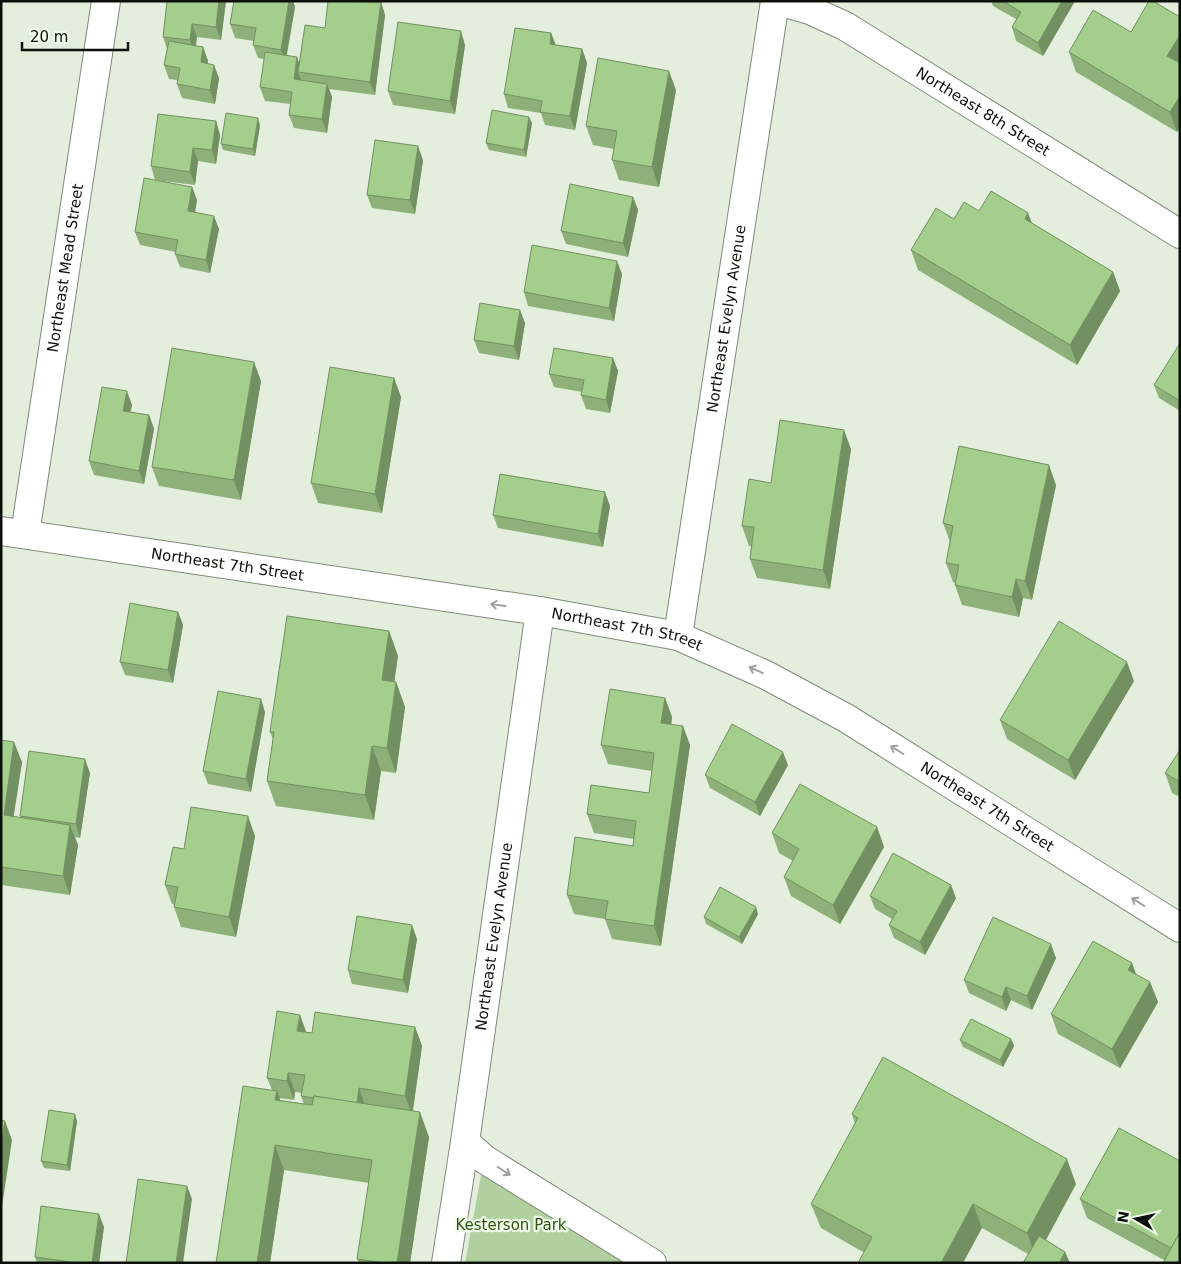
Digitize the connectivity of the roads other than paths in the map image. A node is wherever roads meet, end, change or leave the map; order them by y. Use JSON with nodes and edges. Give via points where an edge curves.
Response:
{"nodes":[{"id":1,"x":106,"y":1,"type":"edge"},
{"id":2,"x":776,"y":1,"type":"edge"},
{"id":3,"x":1180,"y":234,"type":"edge"},
{"id":4,"x":13,"y":532,"type":"edge"},
{"id":5,"x":540,"y":611,"type":"junction"},
{"id":6,"x":678,"y":636,"type":"junction"},
{"id":7,"x":1180,"y":928,"type":"edge"},
{"id":8,"x":465,"y":1142,"type":"junction"},
{"id":9,"x":446,"y":1263,"type":"edge"},
{"id":10,"x":652,"y":1263,"type":"edge"}],
"edges":[{"from":1,"to":4,"type":"main road","name":"Northeast Mead Street"},
{"from":2,"to":3,"type":"main road","name":"Northeast 8th Street","via":[[810,10],[845,26]]},
{"from":2,"to":6,"type":"main road","name":"Northeast Evelyn Avenue"},
{"from":5,"to":4,"type":"main road","name":"Northeast 7th Street","one_way":true},
{"from":5,"to":6,"type":"main road","name":"Northeast 7th Street"},
{"from":5,"to":8,"type":"main road","name":"Northeast Evelyn Avenue"},
{"from":7,"to":6,"type":"main road","name":"Northeast 7th Street","one_way":true,"via":[[846,718],[766,674]]},
{"from":8,"to":9,"type":"main road","name":"Northeast Evelyn Avenue"},
{"from":8,"to":10,"type":"main road","one_way":true,"via":[[484,1159]]}]}
